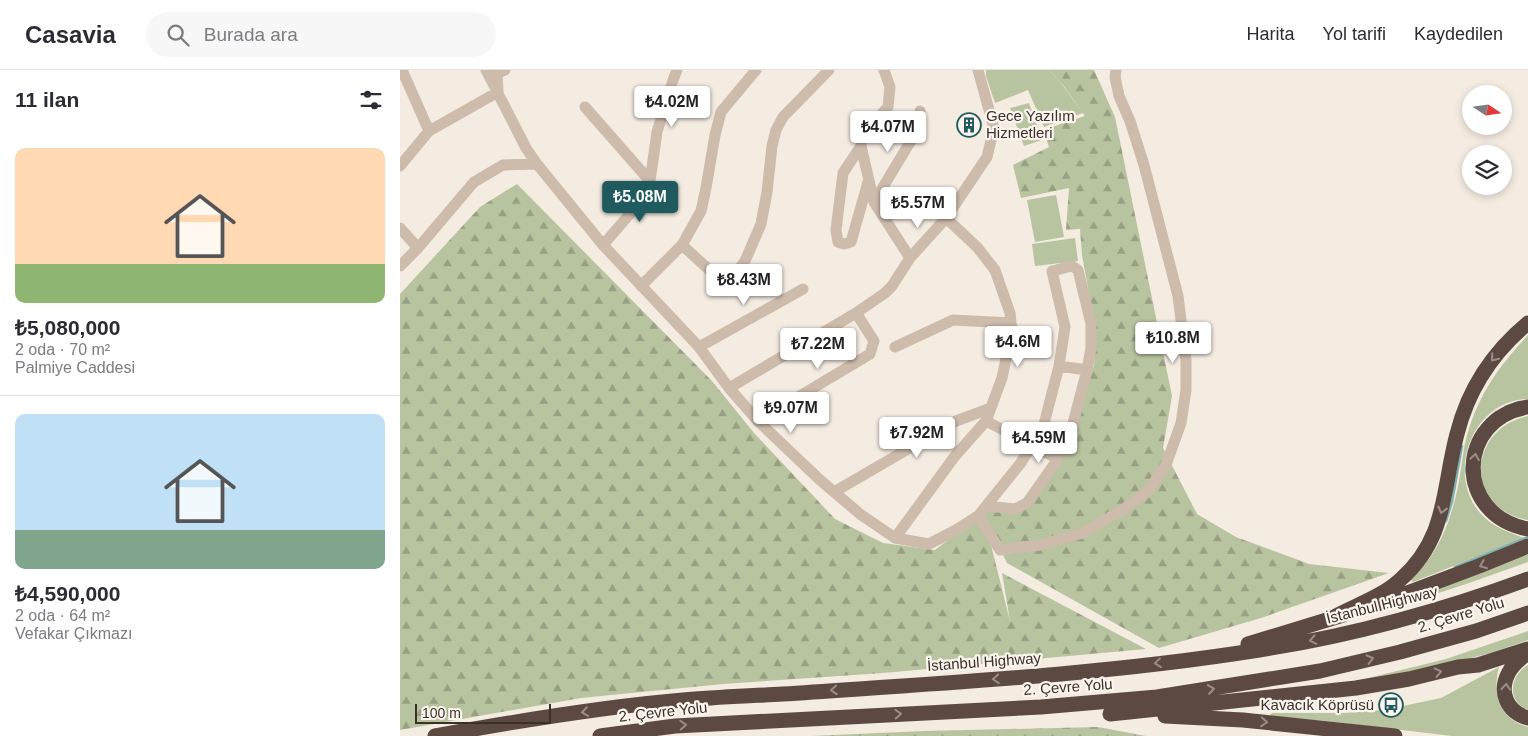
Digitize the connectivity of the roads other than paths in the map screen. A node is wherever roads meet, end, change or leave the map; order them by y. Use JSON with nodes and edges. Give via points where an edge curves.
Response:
{"nodes":[{"id":1,"x":402,"y":70,"type":"edge"},
{"id":2,"x":486,"y":70,"type":"edge"},
{"id":3,"x":505,"y":70,"type":"edge"},
{"id":4,"x":677,"y":70,"type":"edge"},
{"id":5,"x":756,"y":70,"type":"edge"},
{"id":6,"x":829,"y":70,"type":"edge"},
{"id":7,"x":884,"y":70,"type":"edge"},
{"id":8,"x":978,"y":70,"type":"edge"},
{"id":9,"x":1116,"y":70,"type":"edge"},
{"id":10,"x":498,"y":92,"type":"junction"},
{"id":11,"x":585,"y":107,"type":"dead end"},
{"id":12,"x":920,"y":111,"type":"dead end"},
{"id":13,"x":430,"y":131,"type":"junction"},
{"id":14,"x":861,"y":146,"type":"junction"},
{"id":15,"x":526,"y":148,"type":"junction"},
{"id":16,"x":524,"y":164,"type":"junction"},
{"id":17,"x":537,"y":164,"type":"junction"},
{"id":18,"x":400,"y":166,"type":"edge"},
{"id":19,"x":868,"y":180,"type":"junction"},
{"id":20,"x":650,"y":181,"type":"junction"},
{"id":21,"x":874,"y":202,"type":"junction"},
{"id":22,"x":946,"y":218,"type":"junction"},
{"id":23,"x":400,"y":228,"type":"edge"},
{"id":24,"x":603,"y":245,"type":"junction"},
{"id":25,"x":682,"y":245,"type":"junction"},
{"id":26,"x":418,"y":248,"type":"junction"},
{"id":27,"x":910,"y":258,"type":"junction"},
{"id":28,"x":400,"y":266,"type":"edge"},
{"id":29,"x":642,"y":286,"type":"junction"},
{"id":30,"x":803,"y":289,"type":"dead end"},
{"id":31,"x":856,"y":313,"type":"junction"},
{"id":32,"x":1011,"y":323,"type":"junction"},
{"id":33,"x":1528,"y":323,"type":"edge"},
{"id":34,"x":699,"y":347,"type":"junction"},
{"id":35,"x":895,"y":347,"type":"dead end"},
{"id":36,"x":1059,"y":366,"type":"junction"},
{"id":37,"x":1087,"y":370,"type":"junction"},
{"id":38,"x":729,"y":388,"type":"junction"},
{"id":39,"x":1528,"y":407,"type":"edge"},
{"id":40,"x":991,"y":408,"type":"junction"},
{"id":41,"x":758,"y":421,"type":"junction"},
{"id":42,"x":986,"y":421,"type":"junction"},
{"id":43,"x":1032,"y":445,"type":"junction"},
{"id":44,"x":1058,"y":459,"type":"junction"},
{"id":45,"x":834,"y":492,"type":"junction"},
{"id":46,"x":986,"y":506,"type":"junction"},
{"id":47,"x":978,"y":516,"type":"junction"},
{"id":48,"x":1528,"y":529,"type":"edge"},
{"id":49,"x":895,"y":538,"type":"junction"},
{"id":50,"x":1528,"y":546,"type":"edge"},
{"id":51,"x":1528,"y":579,"type":"edge"},
{"id":52,"x":1528,"y":613,"type":"edge"},
{"id":53,"x":1334,"y":617,"type":"junction"},
{"id":54,"x":1528,"y":651,"type":"edge"},
{"id":55,"x":1206,"y":658,"type":"junction"},
{"id":56,"x":1040,"y":707,"type":"junction"},
{"id":57,"x":1110,"y":714,"type":"junction"},
{"id":58,"x":1528,"y":718,"type":"edge"},
{"id":59,"x":435,"y":736,"type":"edge"},
{"id":60,"x":600,"y":736,"type":"edge"},
{"id":61,"x":1395,"y":736,"type":"edge"}],
"edges":[{"from":1,"to":13,"type":"street"},
{"from":2,"to":10,"type":"street"},
{"from":3,"to":10,"type":"street","via":[[497,73]]},
{"from":4,"to":20,"type":"street","via":[[657,132]]},
{"from":5,"to":25,"type":"street","via":[[721,112],[701,211]]},
{"from":6,"to":25,"type":"street","via":[[783,117],[776,130],[761,224],[746,261],[736,273],[724,279],[717,277]]},
{"from":7,"to":14,"type":"street","via":[[890,87],[888,107],[862,135]]},
{"from":8,"to":22,"type":"street","via":[[994,128],[987,157]]},
{"from":9,"to":47,"type":"street","via":[[1119,96],[1142,157],[1178,296],[1186,360],[1181,423],[1166,465],[1148,491],[1083,533],[1040,545],[1000,550]]},
{"from":10,"to":13,"type":"street"},
{"from":10,"to":15,"type":"street"},
{"from":11,"to":20,"type":"street"},
{"from":12,"to":21,"type":"street","via":[[918,129]]},
{"from":13,"to":18,"type":"street"},
{"from":14,"to":19,"type":"street"},
{"from":14,"to":19,"type":"street","via":[[843,173],[836,230],[838,242],[851,242]]},
{"from":15,"to":16,"type":"street"},
{"from":15,"to":17,"type":"street"},
{"from":16,"to":17,"type":"street"},
{"from":16,"to":26,"type":"street","via":[[503,165],[474,182]]},
{"from":17,"to":24,"type":"street"},
{"from":19,"to":21,"type":"street"},
{"from":20,"to":24,"type":"street","via":[[635,208]]},
{"from":21,"to":27,"type":"street"},
{"from":22,"to":27,"type":"street"},
{"from":22,"to":32,"type":"street","via":[[977,247],[995,270]]},
{"from":23,"to":26,"type":"street"},
{"from":24,"to":29,"type":"street"},
{"from":25,"to":29,"type":"street"},
{"from":26,"to":28,"type":"street"},
{"from":27,"to":31,"type":"street","via":[[892,286]]},
{"from":29,"to":34,"type":"street"},
{"from":30,"to":34,"type":"street"},
{"from":31,"to":38,"type":"street"},
{"from":31,"to":41,"type":"street","via":[[874,341],[870,354]]},
{"from":32,"to":35,"type":"street","via":[[953,320]]},
{"from":32,"to":40,"type":"street","via":[[1002,378]]},
{"from":33,"to":53,"type":"highway","one_way":true,"via":[[1490,362],[1471,393],[1456,435],[1442,513],[1424,552],[1391,587]]},
{"from":34,"to":38,"type":"street"},
{"from":36,"to":37,"type":"street"},
{"from":36,"to":37,"type":"street","via":[[1065,327],[1052,271],[1072,266],[1078,270],[1091,324]]},
{"from":36,"to":43,"type":"street","via":[[1042,428]]},
{"from":37,"to":44,"type":"street","via":[[1071,431]]},
{"from":38,"to":41,"type":"street"},
{"from":48,"to":39,"type":"highway","one_way":true,"via":[[1507,523],[1490,511],[1481,499],[1473,476],[1476,450],[1487,429],[1513,411]]},
{"from":40,"to":42,"type":"street"},
{"from":40,"to":45,"type":"street","via":[[956,422]]},
{"from":41,"to":45,"type":"street"},
{"from":42,"to":43,"type":"street"},
{"from":42,"to":49,"type":"street","via":[[955,456]]},
{"from":43,"to":44,"type":"street"},
{"from":43,"to":46,"type":"street"},
{"from":44,"to":46,"type":"street","via":[[1027,503],[1015,509]]},
{"from":45,"to":49,"type":"street"},
{"from":46,"to":47,"type":"street"},
{"from":47,"to":49,"type":"street","via":[[929,544]]},
{"from":50,"to":53,"type":"highway","one_way":true,"via":[[1403,595]]},
{"from":51,"to":55,"type":"highway","name":"İstanbul Highway","one_way":true,"via":[[1425,614],[1360,630]]},
{"from":56,"to":52,"type":"highway","name":"2. Çevre Yolu","one_way":true,"via":[[1157,697],[1320,671],[1400,652]]},
{"from":53,"to":55,"type":"highway"},
{"from":57,"to":54,"type":"highway","one_way":true,"via":[[1356,688],[1478,665]]},
{"from":58,"to":54,"type":"highway","one_way":true,"via":[[1510,708],[1504,689],[1509,671]]},
{"from":55,"to":59,"type":"highway","name":"İstanbul Highway","one_way":true,"via":[[1089,671],[682,700],[545,717]]},
{"from":56,"to":57,"type":"highway"},
{"from":60,"to":56,"type":"highway","name":"2. Çevre Yolu","one_way":true,"via":[[675,726]]},
{"from":57,"to":61,"type":"highway","one_way":true,"via":[[1215,718]]}]}
